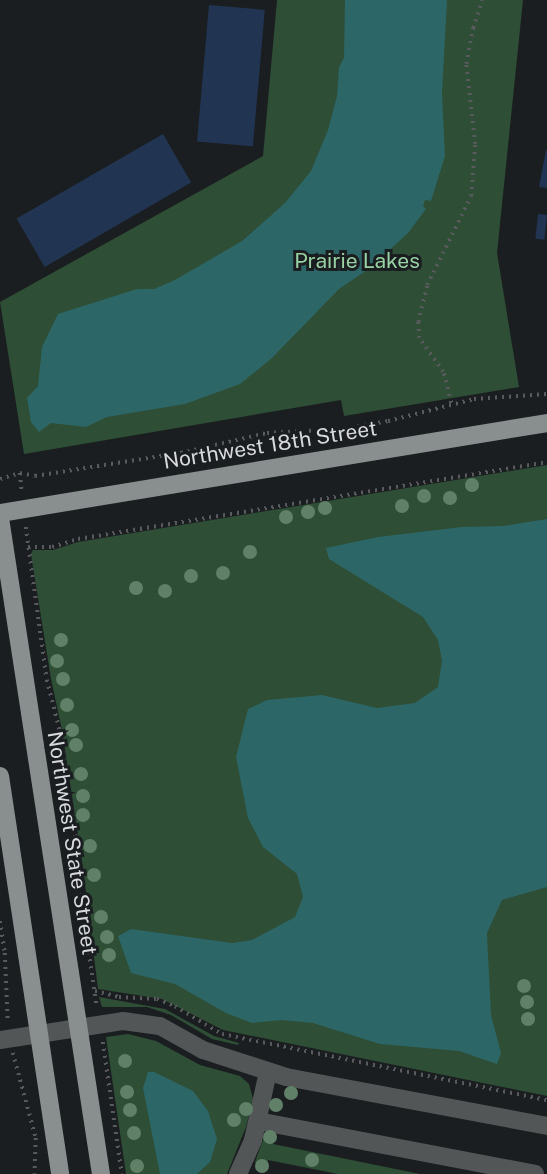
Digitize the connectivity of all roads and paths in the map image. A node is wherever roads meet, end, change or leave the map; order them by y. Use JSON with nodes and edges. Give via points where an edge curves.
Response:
{"nodes":[{"id":1,"x":482,"y":0,"type":"edge"},
{"id":2,"x":547,"y":394,"type":"edge"},
{"id":3,"x":451,"y":403,"type":"junction"},
{"id":4,"x":547,"y":423,"type":"edge"},
{"id":5,"x":547,"y":462,"type":"edge"},
{"id":6,"x":20,"y":472,"type":"junction"},
{"id":7,"x":0,"y":479,"type":"edge"},
{"id":8,"x":24,"y":508,"type":"junction"},
{"id":9,"x":0,"y":513,"type":"edge"},
{"id":10,"x":0,"y":518,"type":"edge"},
{"id":11,"x":28,"y":547,"type":"junction"},
{"id":12,"x":5,"y":549,"type":"junction"},
{"id":13,"x":0,"y":776,"type":"edge"},
{"id":14,"x":95,"y":991,"type":"junction"},
{"id":15,"x":100,"y":1024,"type":"junction"},
{"id":16,"x":78,"y":1027,"type":"junction"},
{"id":17,"x":38,"y":1034,"type":"junction"},
{"id":18,"x":0,"y":1040,"type":"edge"},
{"id":19,"x":268,"y":1072,"type":"junction"},
{"id":20,"x":547,"y":1100,"type":"edge"},
{"id":21,"x":258,"y":1121,"type":"junction"},
{"id":22,"x":547,"y":1126,"type":"edge"},
{"id":23,"x":60,"y":1174,"type":"edge"},
{"id":24,"x":101,"y":1174,"type":"edge"},
{"id":25,"x":122,"y":1174,"type":"edge"},
{"id":26,"x":238,"y":1174,"type":"edge"},
{"id":27,"x":535,"y":1174,"type":"edge"}],
"edges":[{"from":1,"to":3,"type":"path","via":[[466,64],[475,144],[472,189],[427,285],[418,322],[419,338],[443,372]]},
{"from":2,"to":3,"type":"path"},
{"from":3,"to":6,"type":"path","via":[[344,429],[267,433],[181,453],[35,475]]},
{"from":4,"to":8,"type":"main road","name":"Northwest 18th Street"},
{"from":5,"to":11,"type":"path","via":[[52,547]]},
{"from":6,"to":7,"type":"path"},
{"from":6,"to":8,"type":"path"},
{"from":8,"to":9,"type":"main road","name":"Northwest 18th Street"},
{"from":8,"to":11,"type":"path"},
{"from":10,"to":12,"type":"main road","name":"Northwest State Street"},
{"from":11,"to":12,"type":"path"},
{"from":11,"to":14,"type":"path","via":[[47,680],[62,744]]},
{"from":12,"to":16,"type":"main road","name":"Northwest State Street"},
{"from":13,"to":17,"type":"main road"},
{"from":14,"to":15,"type":"path"},
{"from":14,"to":20,"type":"path","via":[[157,999],[222,1034]]},
{"from":15,"to":16,"type":"lane"},
{"from":15,"to":19,"type":"lane","via":[[123,1021],[160,1026],[202,1050]]},
{"from":15,"to":25,"type":"path"},
{"from":16,"to":17,"type":"lane"},
{"from":16,"to":24,"type":"main road","name":"Northwest State Street"},
{"from":17,"to":18,"type":"lane"},
{"from":17,"to":23,"type":"main road"},
{"from":19,"to":21,"type":"lane"},
{"from":19,"to":22,"type":"lane"},
{"from":21,"to":26,"type":"lane"},
{"from":21,"to":27,"type":"lane"}]}
